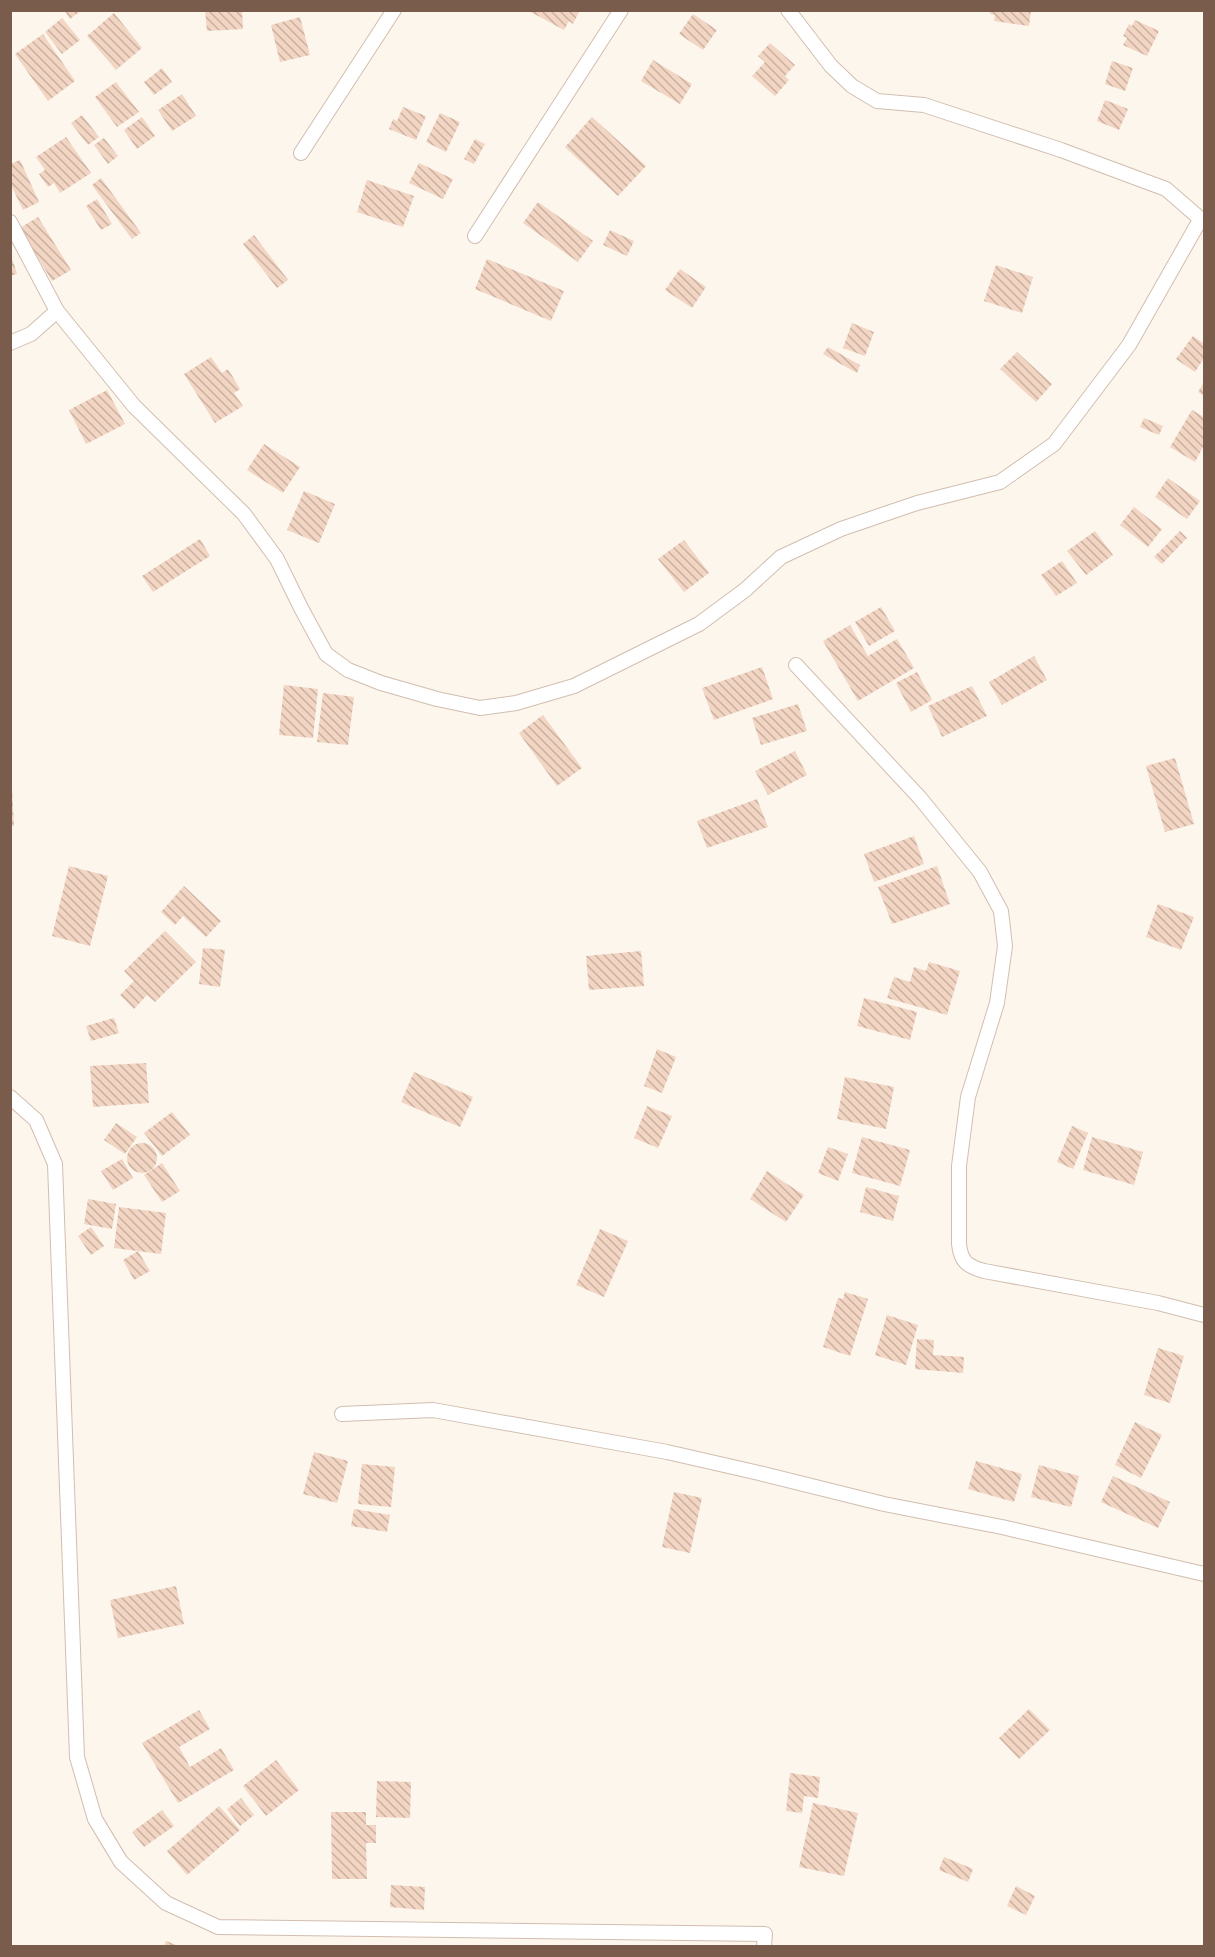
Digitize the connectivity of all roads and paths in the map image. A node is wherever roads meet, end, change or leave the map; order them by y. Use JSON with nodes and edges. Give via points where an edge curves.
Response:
{"nodes":[{"id":1,"x":394,"y":10,"type":"edge"},
{"id":2,"x":621,"y":10,"type":"edge"},
{"id":3,"x":788,"y":10,"type":"edge"},
{"id":4,"x":301,"y":153,"type":"dead end"},
{"id":5,"x":1202,"y":221,"type":"edge"},
{"id":6,"x":10,"y":222,"type":"edge"},
{"id":7,"x":475,"y":236,"type":"dead end"},
{"id":8,"x":57,"y":311,"type":"junction"},
{"id":9,"x":10,"y":343,"type":"edge"},
{"id":10,"x":796,"y":665,"type":"dead end"},
{"id":11,"x":10,"y":1097,"type":"edge"},
{"id":12,"x":1204,"y":1315,"type":"edge"},
{"id":13,"x":342,"y":1414,"type":"dead end"},
{"id":14,"x":1204,"y":1574,"type":"edge"},
{"id":15,"x":764,"y":1947,"type":"edge"}],
"edges":[{"from":1,"to":4,"type":"street"},
{"from":2,"to":7,"type":"street"},
{"from":3,"to":5,"type":"street","via":[[831,66],[852,86],[877,100],[924,105],[1166,189]]},
{"from":5,"to":8,"type":"street","via":[[1129,345],[1061,435],[1000,482],[917,503],[841,529],[781,556],[745,590],[699,624],[574,686],[516,703],[480,708],[381,683],[348,670],[326,654],[277,559],[244,514],[134,406]]},
{"from":6,"to":8,"type":"street"},
{"from":8,"to":9,"type":"street","via":[[31,334]]},
{"from":10,"to":12,"type":"street","via":[[920,798],[980,872],[1001,911],[1005,946],[997,1003],[968,1097],[959,1166],[960,1255],[970,1266],[984,1271]]},
{"from":11,"to":15,"type":"street","via":[[36,1120],[55,1164],[77,1757],[95,1819],[121,1862],[165,1903],[218,1927],[765,1934]]},
{"from":13,"to":14,"type":"street","via":[[433,1410],[667,1452]]}]}
